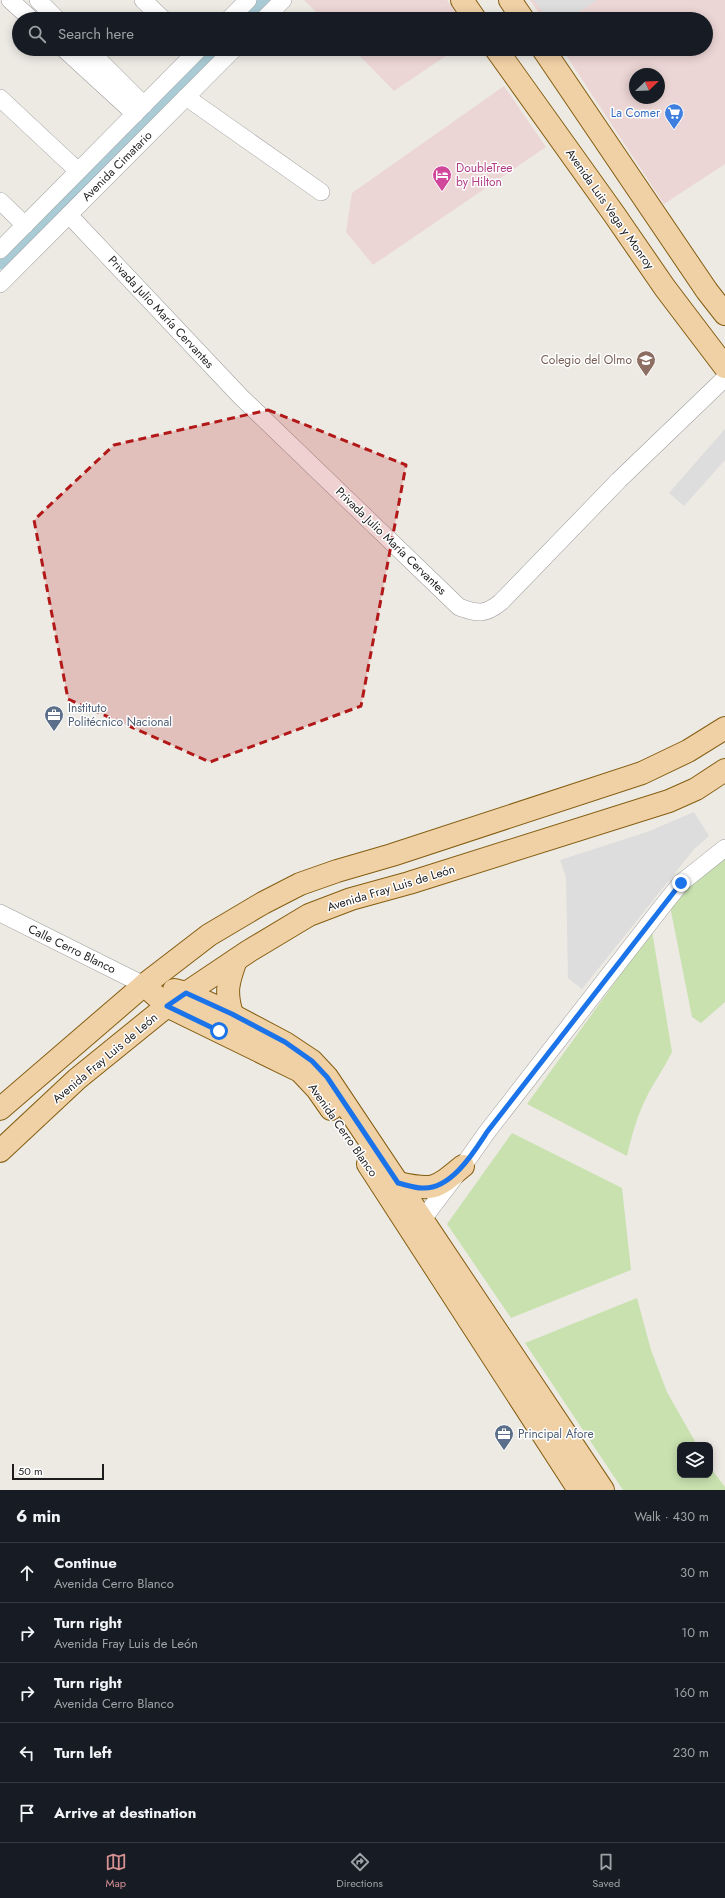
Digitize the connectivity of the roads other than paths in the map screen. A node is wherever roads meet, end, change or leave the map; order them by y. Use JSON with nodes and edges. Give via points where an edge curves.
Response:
{"nodes":[{"id":1,"x":10,"y":0,"type":"edge"},
{"id":2,"x":38,"y":0,"type":"edge"},
{"id":3,"x":143,"y":0,"type":"edge"},
{"id":4,"x":248,"y":0,"type":"edge"},
{"id":5,"x":283,"y":0,"type":"edge"},
{"id":6,"x":462,"y":0,"type":"edge"},
{"id":7,"x":510,"y":0,"type":"edge"},
{"id":8,"x":23,"y":12,"type":"edge"},
{"id":9,"x":50,"y":12,"type":"edge"},
{"id":10,"x":156,"y":12,"type":"edge"},
{"id":11,"x":236,"y":12,"type":"edge"},
{"id":12,"x":271,"y":12,"type":"edge"},
{"id":13,"x":470,"y":12,"type":"edge"},
{"id":14,"x":518,"y":12,"type":"edge"},
{"id":15,"x":73,"y":56,"type":"edge"},
{"id":16,"x":94,"y":56,"type":"edge"},
{"id":17,"x":191,"y":56,"type":"edge"},
{"id":18,"x":227,"y":56,"type":"edge"},
{"id":19,"x":501,"y":56,"type":"edge"},
{"id":20,"x":548,"y":56,"type":"edge"},
{"id":21,"x":186,"y":97,"type":"junction"},
{"id":22,"x":0,"y":98,"type":"edge"},
{"id":23,"x":140,"y":109,"type":"junction"},
{"id":24,"x":78,"y":171,"type":"junction"},
{"id":25,"x":321,"y":192,"type":"dead end"},
{"id":26,"x":0,"y":202,"type":"edge"},
{"id":27,"x":69,"y":214,"type":"junction"},
{"id":28,"x":25,"y":225,"type":"junction"},
{"id":29,"x":0,"y":250,"type":"edge"},
{"id":30,"x":0,"y":284,"type":"edge"},
{"id":31,"x":725,"y":314,"type":"edge"},
{"id":32,"x":725,"y":367,"type":"edge"},
{"id":33,"x":725,"y":378,"type":"edge"},
{"id":34,"x":725,"y":728,"type":"edge"},
{"id":35,"x":725,"y":770,"type":"edge"},
{"id":36,"x":725,"y":848,"type":"edge"},
{"id":37,"x":0,"y":913,"type":"edge"},
{"id":38,"x":236,"y":960,"type":"junction"},
{"id":39,"x":144,"y":984,"type":"junction"},
{"id":40,"x":186,"y":993,"type":"junction"},
{"id":41,"x":167,"y":1006,"type":"junction"},
{"id":42,"x":232,"y":1014,"type":"junction"},
{"id":43,"x":0,"y":1109,"type":"edge"},
{"id":44,"x":0,"y":1151,"type":"edge"},
{"id":45,"x":463,"y":1166,"type":"junction"},
{"id":46,"x":398,"y":1183,"type":"junction"},
{"id":47,"x":422,"y":1220,"type":"junction"},
{"id":48,"x":579,"y":1490,"type":"edge"},
{"id":49,"x":603,"y":1490,"type":"edge"}],
"edges":[{"from":1,"to":8,"type":"street"},
{"from":2,"to":9,"type":"street"},
{"from":3,"to":10,"type":"street"},
{"from":4,"to":11,"type":"street"},
{"from":5,"to":12,"type":"street"},
{"from":6,"to":13,"type":"main road"},
{"from":7,"to":14,"type":"main road"},
{"from":15,"to":23,"type":"street"},
{"from":16,"to":23,"type":"street"},
{"from":17,"to":23,"type":"street","name":"Avenida Cimatario"},
{"from":18,"to":21,"type":"street","name":"Avenida Cimatario"},
{"from":19,"to":32,"type":"main road","name":"Avenida Luis Vega y Monroy","via":[[665,288]]},
{"from":20,"to":31,"type":"main road"},
{"from":21,"to":25,"type":"street"},
{"from":21,"to":27,"type":"street","name":"Avenida Cimatario"},
{"from":22,"to":24,"type":"street"},
{"from":23,"to":24,"type":"street","name":"Avenida Cimatario"},
{"from":24,"to":28,"type":"street","name":"Avenida Cimatario"},
{"from":26,"to":28,"type":"street"},
{"from":27,"to":30,"type":"street","name":"Avenida Cimatario"},
{"from":27,"to":33,"type":"street","name":"Privada Julio María Cervantes","via":[[241,397],[459,607],[474,612],[491,610],[501,602],[620,480]]},
{"from":28,"to":29,"type":"street","name":"Avenida Cimatario"},
{"from":34,"to":39,"type":"main road","via":[[688,751],[642,773],[300,884],[230,922]]},
{"from":35,"to":38,"type":"main road","name":"Avenida Fray Luis de León","via":[[696,789],[669,801],[330,906],[294,924]]},
{"from":36,"to":45,"type":"street","via":[[681,883],[660,908]]},
{"from":37,"to":39,"type":"street","name":"Calle Cerro Blanco"},
{"from":38,"to":40,"type":"main road","name":"Avenida Fray Luis de León"},
{"from":38,"to":42,"type":"main road","via":[[227,990],[227,1000]]},
{"from":39,"to":40,"type":"main road","name":"Avenida Cerro Blanco"},
{"from":39,"to":41,"type":"main road","name":"Avenida Cerro Blanco"},
{"from":39,"to":43,"type":"main road"},
{"from":40,"to":41,"type":"main road","name":"Avenida Fray Luis de León"},
{"from":40,"to":42,"type":"main road","name":"Avenida Cerro Blanco"},
{"from":41,"to":44,"type":"main road","name":"Avenida Fray Luis de León","via":[[77,1079]]},
{"from":41,"to":48,"type":"main road","name":"Avenida Cerro Blanco","via":[[295,1068],[317,1089],[340,1120]]},
{"from":42,"to":46,"type":"main road","name":"Avenida Cerro Blanco","via":[[285,1042],[312,1061],[327,1077]]},
{"from":45,"to":46,"type":"main road","via":[[444,1182],[432,1188]]},
{"from":45,"to":47,"type":"street"},
{"from":46,"to":47,"type":"main road","name":"Avenida Cerro Blanco"},
{"from":47,"to":49,"type":"main road","name":"Avenida Cerro Blanco"}]}
